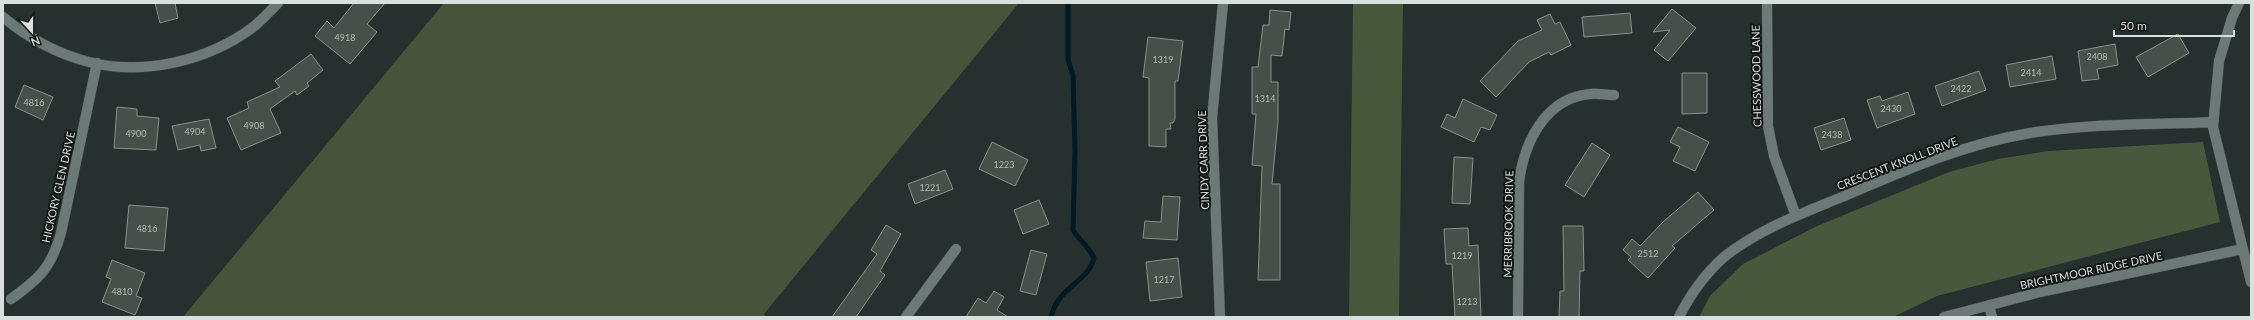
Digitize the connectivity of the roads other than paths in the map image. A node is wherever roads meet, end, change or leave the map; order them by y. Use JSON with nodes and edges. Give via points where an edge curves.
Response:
{"nodes":[{"id":1,"x":278,"y":3,"type":"edge"},
{"id":2,"x":1223,"y":3,"type":"edge"},
{"id":3,"x":1767,"y":3,"type":"edge"},
{"id":4,"x":2239,"y":3,"type":"edge"},
{"id":5,"x":3,"y":17,"type":"edge"},
{"id":6,"x":97,"y":63,"type":"junction"},
{"id":7,"x":1614,"y":95,"type":"dead end"},
{"id":8,"x":2214,"y":122,"type":"junction"},
{"id":9,"x":1796,"y":216,"type":"junction"},
{"id":10,"x":956,"y":249,"type":"dead end"},
{"id":11,"x":2243,"y":249,"type":"junction"},
{"id":12,"x":2251,"y":282,"type":"edge"},
{"id":13,"x":11,"y":299,"type":"dead end"},
{"id":14,"x":1989,"y":305,"type":"junction"},
{"id":15,"x":906,"y":317,"type":"edge"},
{"id":16,"x":1220,"y":317,"type":"edge"},
{"id":17,"x":1518,"y":317,"type":"edge"},
{"id":18,"x":1680,"y":317,"type":"edge"},
{"id":19,"x":1944,"y":317,"type":"edge"},
{"id":20,"x":1992,"y":317,"type":"edge"}],
"edges":[{"from":1,"to":6,"type":"street","via":[[252,28],[218,48],[195,56],[154,66],[131,67]]},
{"from":2,"to":16,"type":"street","name":"CINDY CARR DRIVE","via":[[1212,118]]},
{"from":3,"to":9,"type":"street","name":"CHESSWOOD LANE","via":[[1768,126],[1774,156]]},
{"from":4,"to":8,"type":"street","via":[[2219,61]]},
{"from":5,"to":6,"type":"street","via":[[42,43]]},
{"from":6,"to":13,"type":"street","name":"HICKORY GLEN DRIVE","via":[[55,256],[34,282]]},
{"from":7,"to":17,"type":"street","name":"MERRIBROOK DRIVE","via":[[1590,94],[1561,105],[1536,128],[1528,145],[1522,161],[1519,182]]},
{"from":8,"to":9,"type":"street","name":"CRESCENT KNOLL DRIVE","via":[[2057,129],[1993,140],[1925,162]]},
{"from":8,"to":11,"type":"street"},
{"from":9,"to":18,"type":"street","name":"CRESCENT KNOLL DRIVE","via":[[1768,228],[1723,258],[1696,290]]},
{"from":10,"to":15,"type":"street"},
{"from":11,"to":12,"type":"street"},
{"from":11,"to":14,"type":"street","name":"BRIGHTMOOR RIDGE DRIVE"},
{"from":14,"to":19,"type":"street","name":"BRIGHTMOOR RIDGE DRIVE"},
{"from":14,"to":20,"type":"street"}]}
